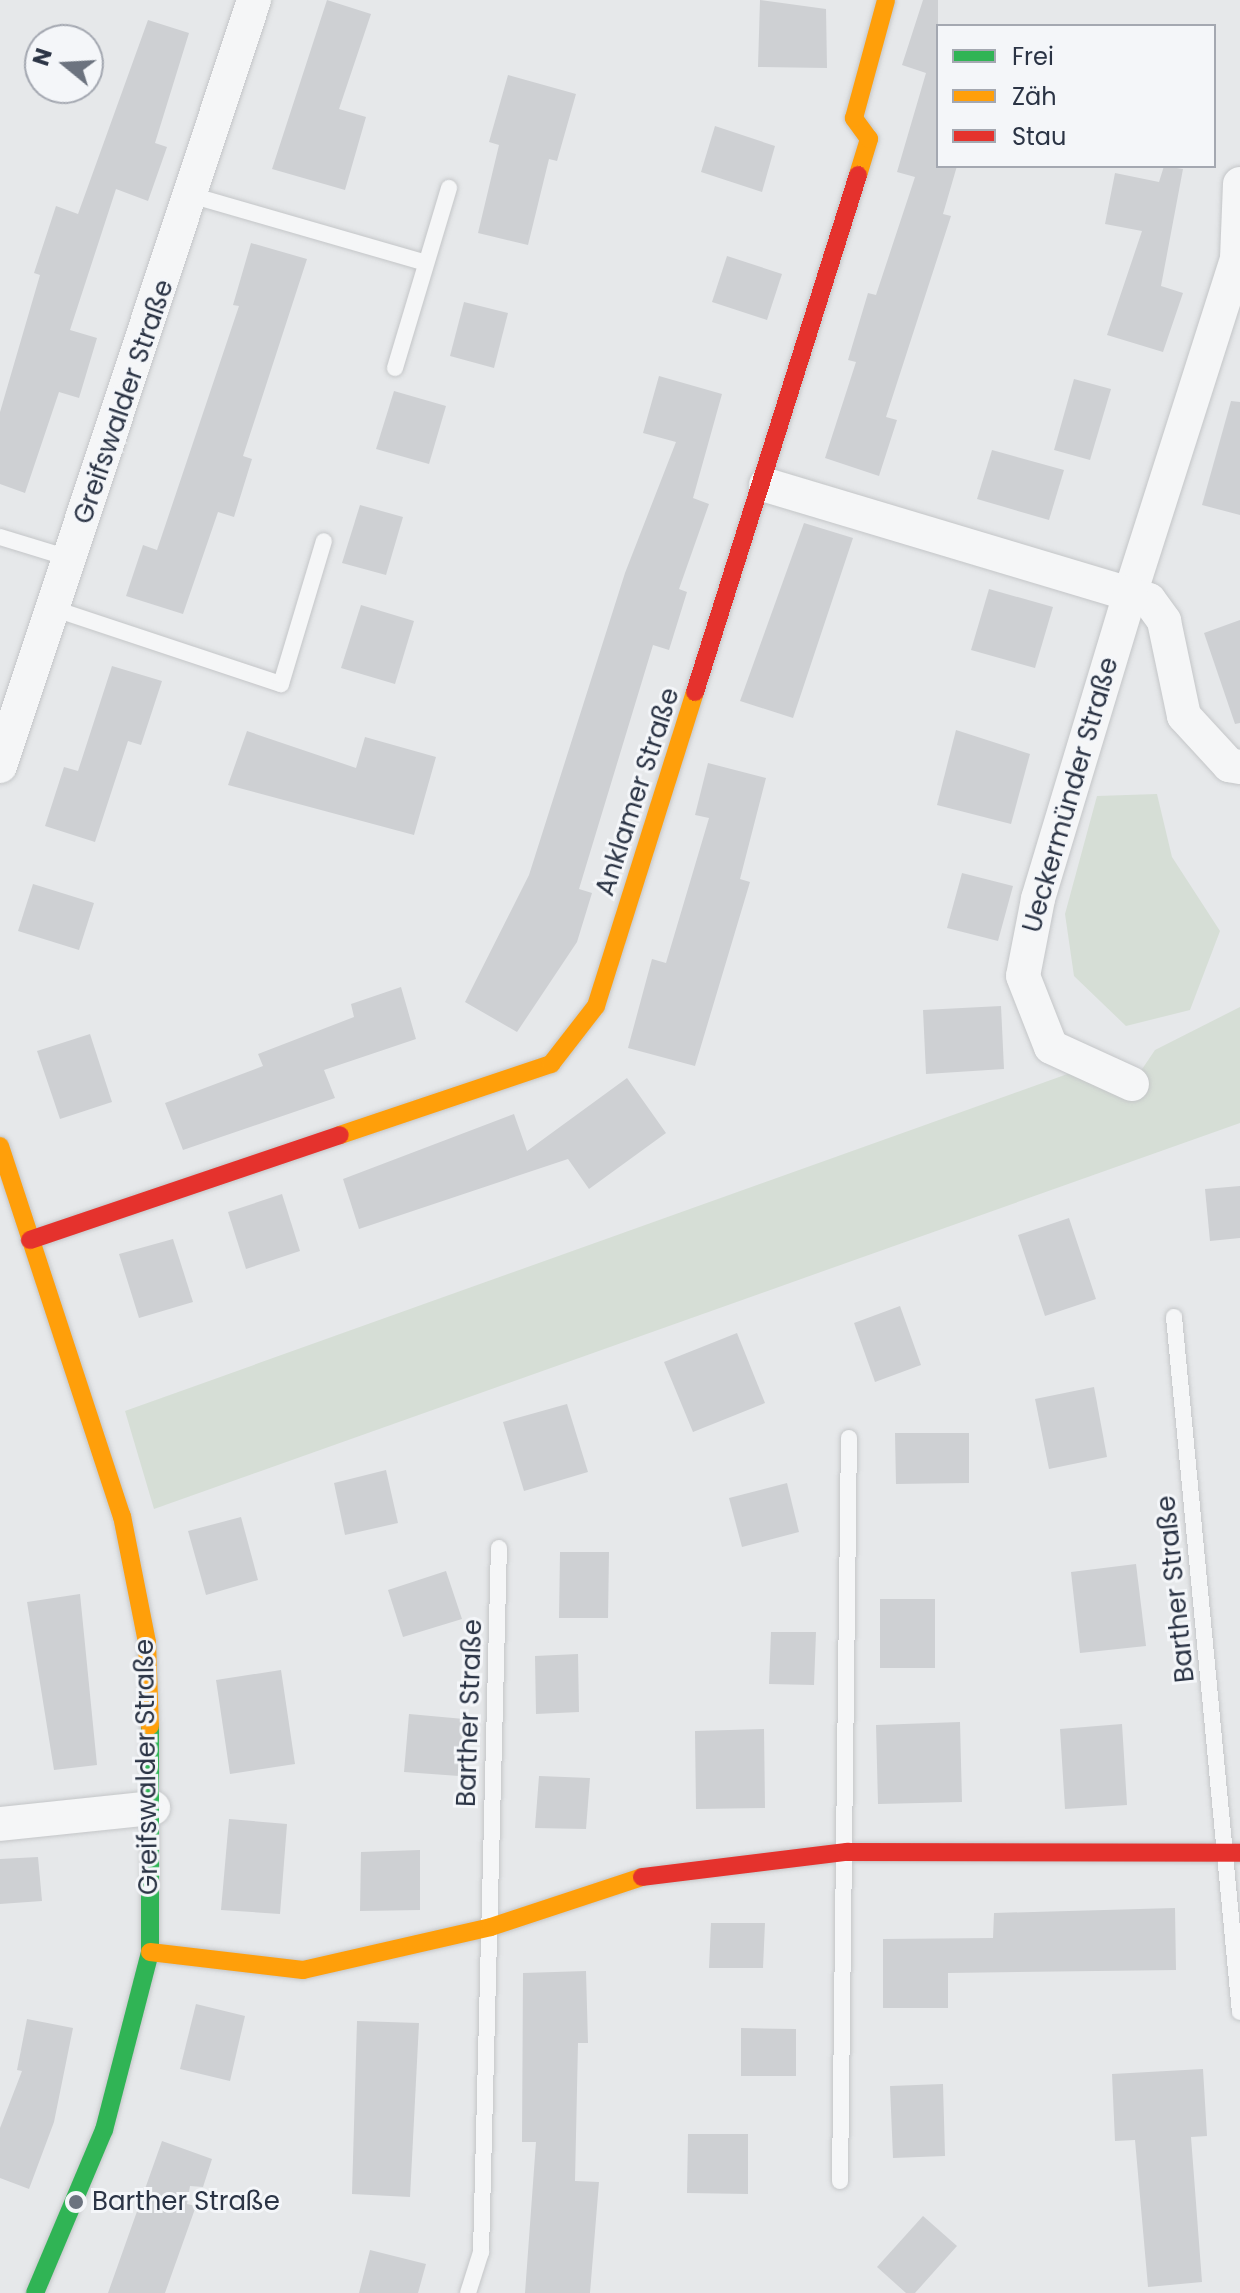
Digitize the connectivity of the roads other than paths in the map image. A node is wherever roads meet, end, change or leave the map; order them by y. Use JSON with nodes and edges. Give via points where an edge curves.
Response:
{"nodes":[{"id":1,"x":254,"y":0,"type":"edge"},
{"id":2,"x":886,"y":0,"type":"edge"},
{"id":3,"x":1240,"y":184,"type":"edge"},
{"id":4,"x":449,"y":188,"type":"dead end"},
{"id":5,"x":194,"y":196,"type":"junction"},
{"id":6,"x":1238,"y":259,"type":"edge"},
{"id":7,"x":426,"y":263,"type":"junction"},
{"id":8,"x":395,"y":368,"type":"dead end"},
{"id":9,"x":766,"y":485,"type":"junction"},
{"id":10,"x":0,"y":537,"type":"edge"},
{"id":11,"x":324,"y":541,"type":"dead end"},
{"id":12,"x":72,"y":559,"type":"junction"},
{"id":13,"x":1130,"y":594,"type":"junction"},
{"id":14,"x":55,"y":609,"type":"junction"},
{"id":15,"x":0,"y":766,"type":"edge"},
{"id":16,"x":1240,"y":767,"type":"edge"},
{"id":17,"x":1132,"y":1084,"type":"dead end"},
{"id":18,"x":0,"y":1146,"type":"edge"},
{"id":19,"x":30,"y":1240,"type":"junction"},
{"id":20,"x":1174,"y":1317,"type":"dead end"},
{"id":21,"x":849,"y":1438,"type":"dead end"},
{"id":22,"x":499,"y":1548,"type":"dead end"},
{"id":23,"x":153,"y":1808,"type":"junction"},
{"id":24,"x":0,"y":1824,"type":"edge"},
{"id":25,"x":847,"y":1852,"type":"junction"},
{"id":26,"x":1235,"y":1854,"type":"edge"},
{"id":27,"x":491,"y":1927,"type":"junction"},
{"id":28,"x":150,"y":1952,"type":"junction"},
{"id":29,"x":1240,"y":2012,"type":"edge"},
{"id":30,"x":840,"y":2181,"type":"dead end"},
{"id":31,"x":35,"y":2293,"type":"edge"},
{"id":32,"x":468,"y":2293,"type":"edge"}],
"edges":[{"from":1,"to":5,"type":"street","name":"Greifswalder Straße"},
{"from":2,"to":9,"type":"street","name":"Anklamer Straße","via":[[854,118],[869,139]]},
{"from":3,"to":6,"type":"street","name":"Ueckermünder Straße"},
{"from":4,"to":7,"type":"lane"},
{"from":5,"to":7,"type":"lane"},
{"from":5,"to":12,"type":"street","name":"Greifswalder Straße"},
{"from":6,"to":13,"type":"street","name":"Ueckermünder Straße"},
{"from":7,"to":8,"type":"lane"},
{"from":9,"to":13,"type":"street"},
{"from":9,"to":19,"type":"street","name":"Anklamer Straße","via":[[596,1006],[551,1064]]},
{"from":10,"to":12,"type":"lane"},
{"from":11,"to":14,"type":"lane","via":[[281,684]]},
{"from":12,"to":14,"type":"street","name":"Greifswalder Straße"},
{"from":13,"to":16,"type":"street","via":[[1149,600],[1164,621],[1184,716],[1229,765]]},
{"from":13,"to":17,"type":"street","name":"Ueckermünder Straße","via":[[1038,899],[1023,976],[1051,1047]]},
{"from":14,"to":15,"type":"street","name":"Greifswalder Straße"},
{"from":18,"to":19,"type":"street","name":"Greifswalder Straße"},
{"from":19,"to":23,"type":"street","name":"Greifswalder Straße","via":[[122,1516],[147,1642]]},
{"from":20,"to":26,"type":"lane","name":"Barther Straße"},
{"from":21,"to":25,"type":"lane"},
{"from":22,"to":27,"type":"lane","name":"Barther Straße"},
{"from":23,"to":24,"type":"street"},
{"from":23,"to":28,"type":"street","name":"Greifswalder Straße"},
{"from":25,"to":26,"type":"street"},
{"from":25,"to":27,"type":"street","via":[[664,1870]]},
{"from":25,"to":30,"type":"lane"},
{"from":26,"to":29,"type":"lane","name":"Barther Straße"},
{"from":27,"to":28,"type":"street","via":[[303,1970]]},
{"from":27,"to":32,"type":"lane","name":"Barther Straße","via":[[481,2252]]},
{"from":28,"to":31,"type":"street","name":"Greifswalder Straße","via":[[104,2130]]}]}
